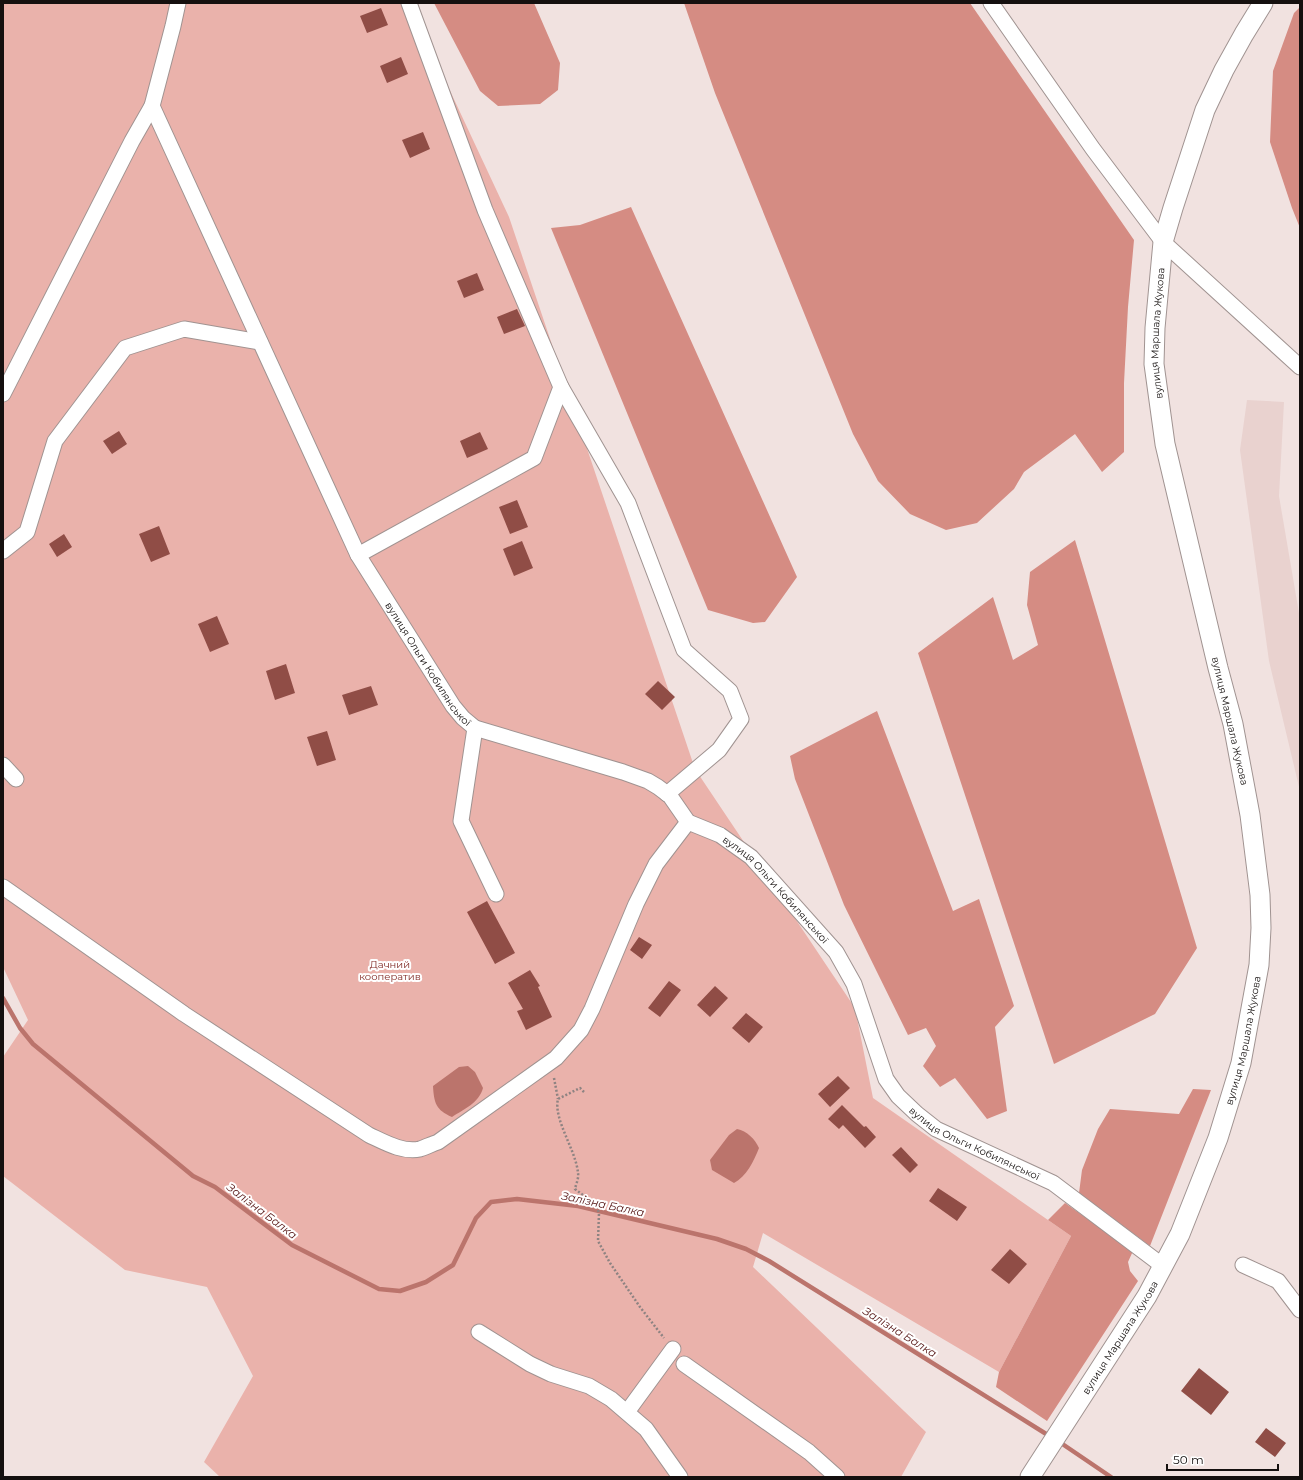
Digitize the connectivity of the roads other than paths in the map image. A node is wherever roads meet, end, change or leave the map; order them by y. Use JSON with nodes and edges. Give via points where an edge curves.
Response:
{"nodes":[{"id":1,"x":178,"y":3,"type":"edge"},
{"id":2,"x":409,"y":3,"type":"edge"},
{"id":3,"x":991,"y":3,"type":"edge"},
{"id":4,"x":1263,"y":3,"type":"edge"},
{"id":5,"x":152,"y":106,"type":"junction"},
{"id":6,"x":1163,"y":242,"type":"junction"},
{"id":7,"x":260,"y":342,"type":"junction"},
{"id":8,"x":1300,"y":367,"type":"edge"},
{"id":9,"x":561,"y":386,"type":"junction"},
{"id":10,"x":3,"y":394,"type":"edge"},
{"id":11,"x":3,"y":550,"type":"edge"},
{"id":12,"x":358,"y":555,"type":"junction"},
{"id":13,"x":475,"y":728,"type":"junction"},
{"id":14,"x":3,"y":765,"type":"edge"},
{"id":15,"x":16,"y":780,"type":"dead end"},
{"id":16,"x":667,"y":794,"type":"junction"},
{"id":17,"x":688,"y":822,"type":"junction"},
{"id":18,"x":3,"y":887,"type":"edge"},
{"id":19,"x":496,"y":894,"type":"dead end"},
{"id":20,"x":1244,"y":1265,"type":"dead end"},
{"id":21,"x":1164,"y":1266,"type":"junction"},
{"id":22,"x":1300,"y":1310,"type":"edge"},
{"id":23,"x":479,"y":1332,"type":"dead end"},
{"id":24,"x":673,"y":1349,"type":"road end"},
{"id":25,"x":684,"y":1364,"type":"dead end"},
{"id":26,"x":627,"y":1412,"type":"junction"},
{"id":27,"x":680,"y":1477,"type":"edge"},
{"id":28,"x":837,"y":1477,"type":"edge"},
{"id":29,"x":1030,"y":1477,"type":"edge"}],
"edges":[{"from":1,"to":5,"type":"street"},
{"from":2,"to":9,"type":"street","via":[[485,210]]},
{"from":3,"to":6,"type":"street","via":[[1093,149]]},
{"from":4,"to":6,"type":"main road","name":"вулиця Маршала Жукова","via":[[1224,70],[1205,110]]},
{"from":5,"to":7,"type":"street","name":"вулиця Ольги Кобилянської"},
{"from":5,"to":10,"type":"street","via":[[128,148]]},
{"from":6,"to":8,"type":"street"},
{"from":6,"to":21,"type":"main road","name":"вулиця Маршала Жукова","via":[[1154,364],[1159,402],[1165,444],[1233,724],[1257,862],[1261,928],[1259,965],[1241,1064],[1216,1144],[1180,1234]]},
{"from":7,"to":11,"type":"street","via":[[184,329],[125,348],[55,441],[27,532]]},
{"from":7,"to":12,"type":"street","name":"вулиця Ольги Кобилянської"},
{"from":9,"to":12,"type":"street","via":[[534,458]]},
{"from":9,"to":16,"type":"street","via":[[628,503],[684,650],[730,691],[741,719],[719,750]]},
{"from":12,"to":13,"type":"street","name":"вулиця Ольги Кобилянської","via":[[453,706]]},
{"from":13,"to":16,"type":"street","name":"вулиця Ольги Кобилянської","via":[[624,772],[648,781]]},
{"from":13,"to":19,"type":"street","via":[[461,821]]},
{"from":14,"to":15,"type":"street"},
{"from":16,"to":17,"type":"street","name":"вулиця Ольги Кобилянської"},
{"from":17,"to":18,"type":"street","via":[[656,864],[581,1030],[556,1058],[438,1142],[419,1149],[390,1145],[369,1135],[184,1014]]},
{"from":17,"to":21,"type":"street","name":"вулиця Ольги Кобилянської","via":[[720,836],[751,857],[836,952],[854,984],[886,1079],[898,1096],[917,1114],[936,1129],[1053,1183]]},
{"from":20,"to":22,"type":"street","via":[[1278,1281]]},
{"from":21,"to":29,"type":"main road","name":"вулиця Маршала Жукова"},
{"from":23,"to":26,"type":"street","via":[[530,1364],[551,1374],[589,1386]]},
{"from":24,"to":26,"type":"street"},
{"from":25,"to":28,"type":"street","via":[[809,1452]]},
{"from":26,"to":27,"type":"street","via":[[646,1429]]}]}
